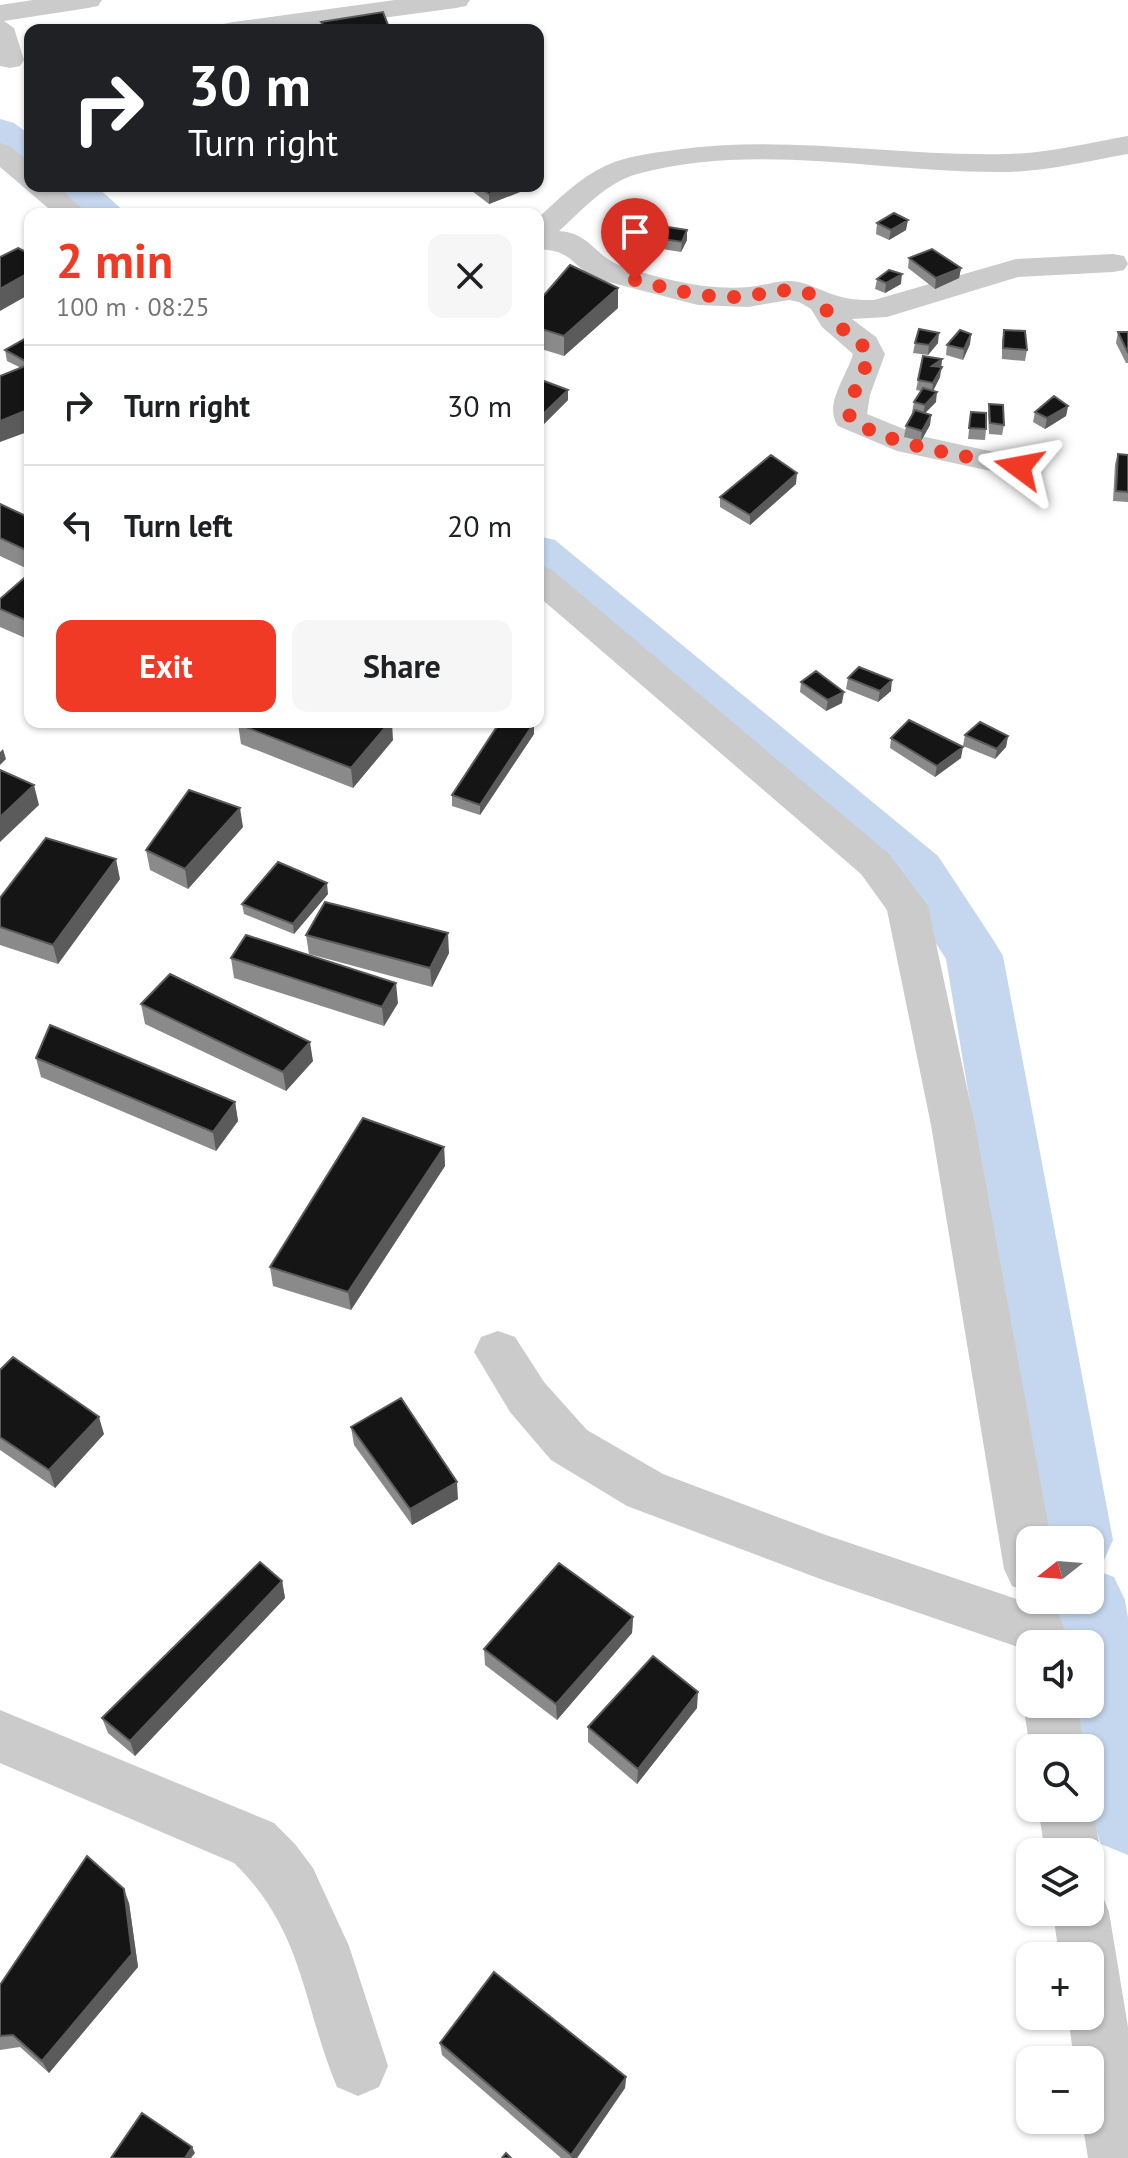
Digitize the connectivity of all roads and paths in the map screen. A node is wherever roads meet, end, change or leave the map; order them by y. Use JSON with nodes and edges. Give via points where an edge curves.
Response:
{"nodes":[{"id":1,"x":88,"y":0,"type":"edge"},
{"id":2,"x":456,"y":0,"type":"edge"},
{"id":3,"x":0,"y":13,"type":"edge"},
{"id":4,"x":278,"y":24,"type":"edge"},
{"id":5,"x":0,"y":28,"type":"edge"},
{"id":6,"x":13,"y":60,"type":"edge"},
{"id":7,"x":1128,"y":145,"type":"edge"},
{"id":8,"x":0,"y":152,"type":"edge"},
{"id":9,"x":24,"y":173,"type":"edge"},
{"id":10,"x":47,"y":192,"type":"edge"},
{"id":11,"x":66,"y":208,"type":"edge"},
{"id":12,"x":544,"y":232,"type":"edge"},
{"id":13,"x":544,"y":238,"type":"edge"},
{"id":14,"x":1113,"y":263,"type":"dead end"},
{"id":15,"x":824,"y":303,"type":"junction"},
{"id":16,"x":1019,"y":467,"type":"dead end"},
{"id":17,"x":544,"y":582,"type":"edge"},
{"id":18,"x":498,"y":1352,"type":"dead end"},
{"id":19,"x":1023,"y":1526,"type":"edge"},
{"id":20,"x":1039,"y":1625,"type":"edge"},
{"id":21,"x":0,"y":1736,"type":"edge"},
{"id":22,"x":1099,"y":2030,"type":"edge"},
{"id":23,"x":358,"y":2066,"type":"dead end"},
{"id":24,"x":1118,"y":2158,"type":"edge"}],
"edges":[{"from":1,"to":3,"type":"street"},
{"from":2,"to":4,"type":"street"},
{"from":5,"to":6,"type":"street"},
{"from":7,"to":12,"type":"street","via":[[1008,163],[818,150],[706,153],[625,168],[599,183]]},
{"from":8,"to":9,"type":"street"},
{"from":10,"to":11,"type":"street"},
{"from":13,"to":15,"type":"street","via":[[566,241],[608,272],[698,295],[748,297],[789,290]]},
{"from":14,"to":15,"type":"street","via":[[1016,268],[876,310]]},
{"from":15,"to":16,"type":"street","via":[[833,320],[869,354],[866,373],[848,407],[850,419],[896,439]]},
{"from":17,"to":19,"type":"street","via":[[875,864],[907,906],[953,1125]]},
{"from":18,"to":20,"type":"street","via":[[527,1397],[569,1445],[645,1490],[823,1557]]},
{"from":21,"to":23,"type":"street","via":[[254,1843],[275,1860],[321,1946]]},
{"from":22,"to":24,"type":"street"}]}
